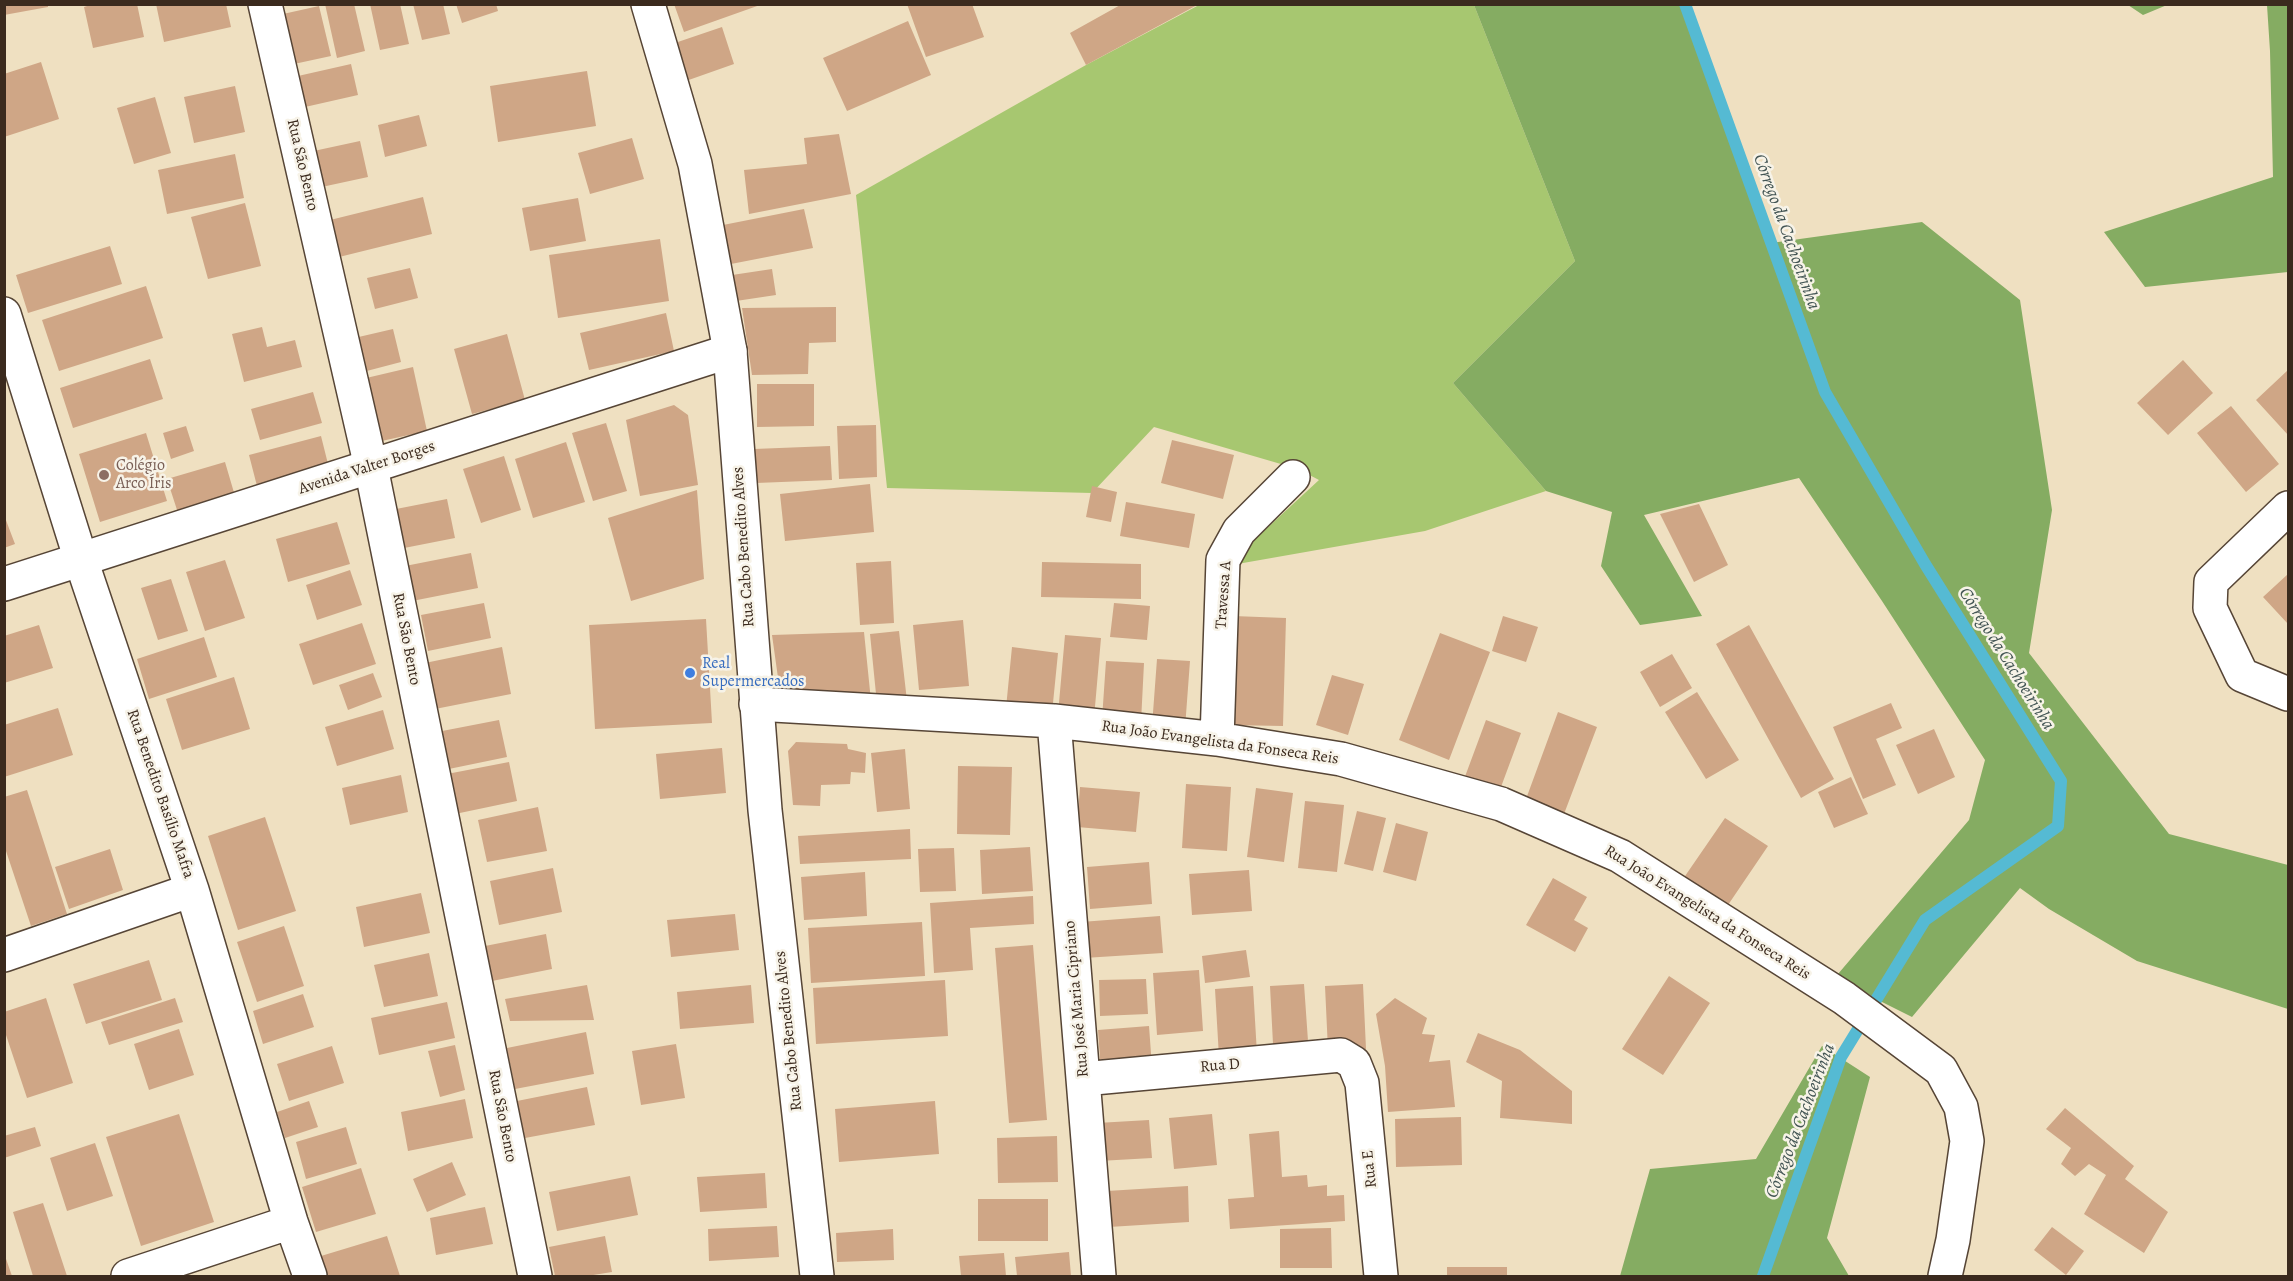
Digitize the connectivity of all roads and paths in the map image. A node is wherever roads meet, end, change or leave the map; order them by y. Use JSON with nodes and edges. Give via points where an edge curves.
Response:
{"nodes":[{"id":1,"x":265,"y":4,"type":"edge"},
{"id":2,"x":648,"y":4,"type":"edge"},
{"id":3,"x":4,"y":314,"type":"edge"},
{"id":4,"x":730,"y":351,"type":"junction"},
{"id":5,"x":371,"y":467,"type":"junction"},
{"id":6,"x":1293,"y":477,"type":"dead end"},
{"id":7,"x":2289,"y":508,"type":"edge"},
{"id":8,"x":81,"y":560,"type":"junction"},
{"id":9,"x":4,"y":584,"type":"edge"},
{"id":10,"x":2289,"y":694,"type":"edge"},
{"id":11,"x":756,"y":704,"type":"junction"},
{"id":12,"x":1054,"y":721,"type":"junction"},
{"id":13,"x":1217,"y":739,"type":"junction"},
{"id":14,"x":192,"y":890,"type":"junction"},
{"id":15,"x":4,"y":955,"type":"edge"},
{"id":16,"x":1354,"y":1063,"type":"joint"},
{"id":17,"x":1083,"y":1079,"type":"junction"},
{"id":18,"x":291,"y":1222,"type":"junction"},
{"id":19,"x":128,"y":1276,"type":"edge"},
{"id":20,"x":310,"y":1276,"type":"edge"},
{"id":21,"x":535,"y":1276,"type":"edge"},
{"id":22,"x":817,"y":1276,"type":"edge"},
{"id":23,"x":1099,"y":1276,"type":"edge"},
{"id":24,"x":1381,"y":1276,"type":"edge"},
{"id":25,"x":1945,"y":1276,"type":"edge"}],
"edges":[{"from":1,"to":5,"type":"street","name":"Rua São Bento"},
{"from":2,"to":4,"type":"street","name":"Rua Cabo Benedito Alves","via":[[695,164]]},
{"from":3,"to":8,"type":"street","name":"Rua Benedito Basílio Mafra"},
{"from":4,"to":5,"type":"street","name":"Avenida Valter Borges"},
{"from":4,"to":11,"type":"street","name":"Rua Cabo Benedito Alves"},
{"from":5,"to":8,"type":"street","name":"Avenida Valter Borges"},
{"from":5,"to":21,"type":"street","name":"Rua São Bento"},
{"from":6,"to":13,"type":"street","name":"Travessa A","via":[[1239,531],[1223,560]]},
{"from":7,"to":10,"type":"street","via":[[2211,582],[2210,608],[2242,675]]},
{"from":8,"to":9,"type":"street","name":"Avenida Valter Borges"},
{"from":8,"to":14,"type":"street","name":"Rua Benedito Basílio Mafra"},
{"from":11,"to":12,"type":"street","name":"Rua João Evangelista da Fonseca Reis"},
{"from":11,"to":22,"type":"street","name":"Rua Cabo Benedito Alves"},
{"from":12,"to":13,"type":"street","name":"Rua João Evangelista da Fonseca Reis"},
{"from":12,"to":17,"type":"street","name":"Rua José Maria Cipriano"},
{"from":13,"to":25,"type":"street","name":"Rua João Evangelista da Fonseca Reis","via":[[1341,759],[1501,804],[1620,856],[1893,1033],[1941,1070],[1961,1107],[1967,1141]]},
{"from":14,"to":15,"type":"street"},
{"from":14,"to":18,"type":"street","name":"Rua Benedito Basílio Mafra"},
{"from":16,"to":17,"type":"street","name":"Rua D","via":[[1341,1055]]},
{"from":16,"to":24,"type":"street","name":"Rua E","via":[[1362,1083]]},
{"from":17,"to":23,"type":"street","name":"Rua José Maria Cipriano"},
{"from":18,"to":19,"type":"street"},
{"from":18,"to":20,"type":"street","name":"Rua Benedito Basílio Mafra"}]}
